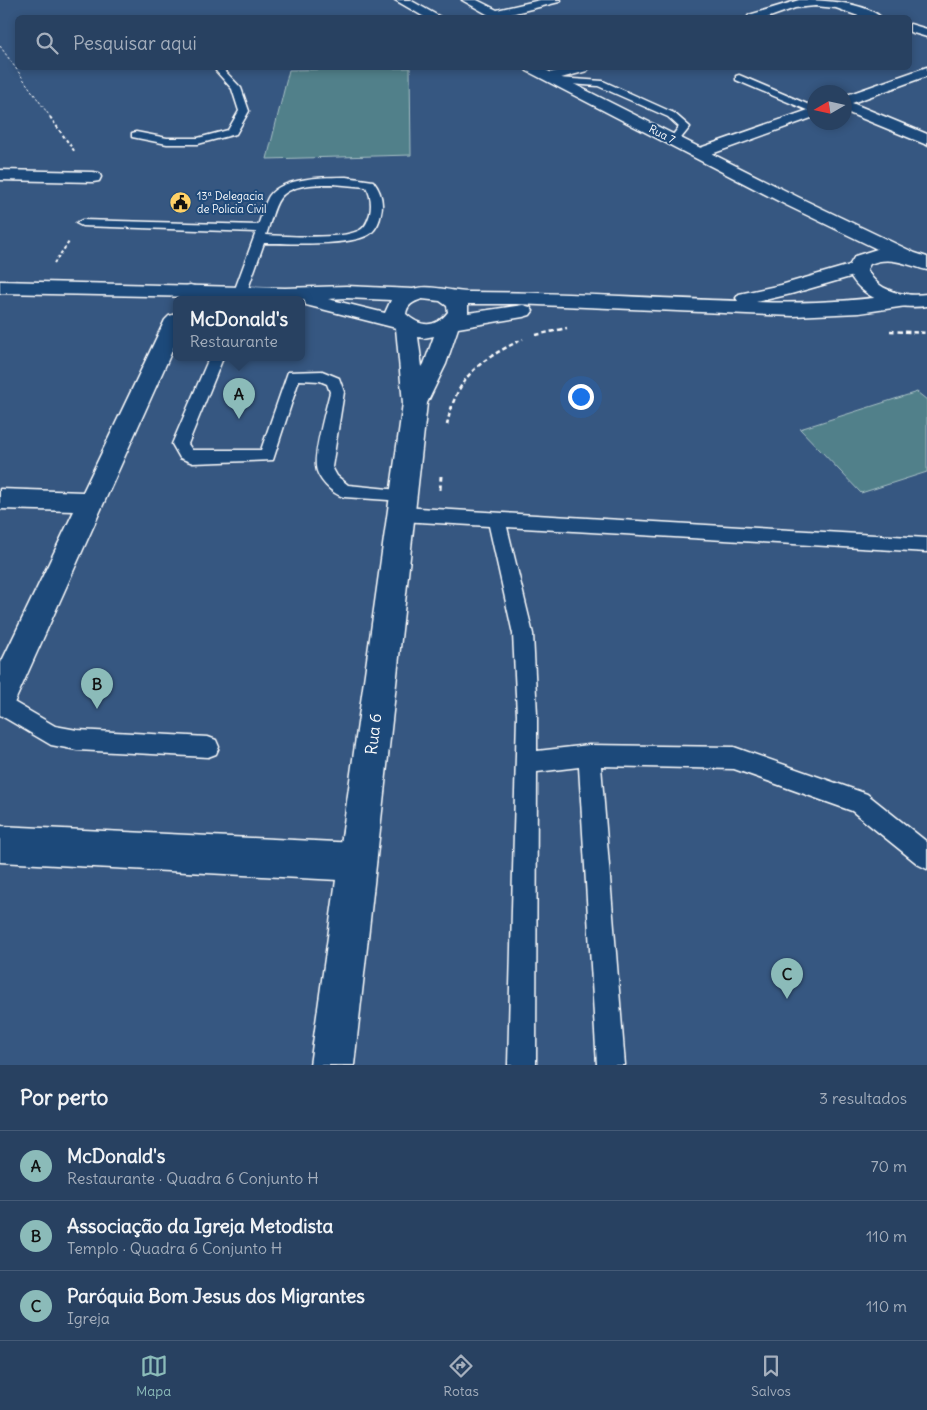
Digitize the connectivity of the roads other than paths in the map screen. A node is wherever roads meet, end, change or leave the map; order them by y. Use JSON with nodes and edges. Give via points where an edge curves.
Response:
{"nodes":[{"id":1,"x":401,"y":0,"type":"edge"},
{"id":2,"x":468,"y":0,"type":"edge"},
{"id":3,"x":554,"y":0,"type":"edge"},
{"id":4,"x":430,"y":15,"type":"edge"},
{"id":5,"x":498,"y":15,"type":"edge"},
{"id":6,"x":503,"y":15,"type":"edge"},
{"id":7,"x":763,"y":15,"type":"edge"},
{"id":8,"x":867,"y":15,"type":"edge"},
{"id":9,"x":912,"y":29,"type":"edge"},
{"id":10,"x":927,"y":33,"type":"edge"},
{"id":11,"x":536,"y":70,"type":"edge"},
{"id":12,"x":577,"y":70,"type":"edge"},
{"id":13,"x":220,"y":71,"type":"dead end"},
{"id":14,"x":927,"y":71,"type":"edge"},
{"id":15,"x":739,"y":78,"type":"dead end"},
{"id":16,"x":554,"y":79,"type":"junction"},
{"id":17,"x":852,"y":98,"type":"edge"},
{"id":18,"x":807,"y":108,"type":"edge"},
{"id":19,"x":852,"y":108,"type":"edge"},
{"id":20,"x":807,"y":114,"type":"edge"},
{"id":21,"x":136,"y":135,"type":"dead end"},
{"id":22,"x":927,"y":140,"type":"edge"},
{"id":23,"x":700,"y":153,"type":"junction"},
{"id":24,"x":0,"y":175,"type":"edge"},
{"id":25,"x":93,"y":177,"type":"road end"},
{"id":26,"x":792,"y":201,"type":"junction"},
{"id":27,"x":82,"y":223,"type":"dead end"},
{"id":28,"x":262,"y":234,"type":"junction"},
{"id":29,"x":908,"y":257,"type":"junction"},
{"id":30,"x":859,"y":264,"type":"junction"},
{"id":31,"x":927,"y":264,"type":"edge"},
{"id":32,"x":0,"y":287,"type":"edge"},
{"id":33,"x":285,"y":294,"type":"junction"},
{"id":34,"x":412,"y":295,"type":"junction"},
{"id":35,"x":188,"y":296,"type":"edge"},
{"id":36,"x":240,"y":296,"type":"edge"},
{"id":37,"x":293,"y":296,"type":"edge"},
{"id":38,"x":450,"y":298,"type":"junction"},
{"id":39,"x":305,"y":299,"type":"edge"},
{"id":40,"x":921,"y":301,"type":"edge"},
{"id":41,"x":568,"y":302,"type":"junction"},
{"id":42,"x":705,"y":305,"type":"junction"},
{"id":43,"x":402,"y":324,"type":"junction"},
{"id":44,"x":451,"y":324,"type":"junction"},
{"id":45,"x":173,"y":326,"type":"edge"},
{"id":46,"x":215,"y":361,"type":"edge"},
{"id":47,"x":414,"y":403,"type":"junction"},
{"id":48,"x":0,"y":498,"type":"edge"},
{"id":49,"x":91,"y":502,"type":"junction"},
{"id":50,"x":402,"y":505,"type":"junction"},
{"id":51,"x":496,"y":519,"type":"junction"},
{"id":52,"x":927,"y":545,"type":"edge"},
{"id":53,"x":0,"y":698,"type":"edge"},
{"id":54,"x":0,"y":704,"type":"edge"},
{"id":55,"x":208,"y":746,"type":"dead end"},
{"id":56,"x":588,"y":755,"type":"junction"},
{"id":57,"x":527,"y":764,"type":"junction"},
{"id":58,"x":0,"y":844,"type":"edge"},
{"id":59,"x":927,"y":857,"type":"edge"},
{"id":60,"x":357,"y":862,"type":"junction"},
{"id":61,"x":332,"y":1065,"type":"edge"},
{"id":62,"x":522,"y":1065,"type":"edge"},
{"id":63,"x":611,"y":1065,"type":"edge"}],
"edges":[{"from":1,"to":4,"type":"street"},
{"from":2,"to":5,"type":"street"},
{"from":3,"to":6,"type":"street"},
{"from":7,"to":8,"type":"street","via":[[813,2],[834,4]]},
{"from":9,"to":10,"type":"street"},
{"from":11,"to":16,"type":"street","name":"Rua 7"},
{"from":12,"to":16,"type":"street"},
{"from":13,"to":21,"type":"lane","via":[[236,88],[244,111],[232,132],[198,141],[167,141]]},
{"from":14,"to":17,"type":"street"},
{"from":15,"to":18,"type":"lane"},
{"from":16,"to":23,"type":"street","name":"Rua 7"},
{"from":19,"to":22,"type":"street"},
{"from":20,"to":23,"type":"street"},
{"from":23,"to":26,"type":"street","name":"Rua 7"},
{"from":24,"to":25,"type":"street"},
{"from":26,"to":29,"type":"street","name":"Rua 7"},
{"from":26,"to":30,"type":"street","name":"Rua 7"},
{"from":27,"to":28,"type":"lane"},
{"from":28,"to":28,"type":"lane","via":[[274,197],[288,187],[355,180],[369,182],[376,196],[373,223],[363,233],[347,237]]},
{"from":28,"to":36,"type":"lane"},
{"from":29,"to":30,"type":"street","via":[[881,254]]},
{"from":29,"to":31,"type":"street"},
{"from":30,"to":40,"type":"street","name":"Rua 7","via":[[863,282],[871,288],[887,296]]},
{"from":30,"to":42,"type":"street","via":[[784,290]]},
{"from":32,"to":35,"type":"street"},
{"from":33,"to":34,"type":"street"},
{"from":33,"to":36,"type":"street"},
{"from":33,"to":37,"type":"street"},
{"from":34,"to":38,"type":"street","via":[[432,293]]},
{"from":34,"to":43,"type":"street","via":[[398,304],[395,316]]},
{"from":35,"to":36,"type":"street"},
{"from":38,"to":41,"type":"street"},
{"from":38,"to":44,"type":"street","via":[[459,309]]},
{"from":39,"to":43,"type":"street"},
{"from":40,"to":42,"type":"street","via":[[793,310]]},
{"from":41,"to":42,"type":"street"},
{"from":41,"to":44,"type":"street"},
{"from":43,"to":44,"type":"street","via":[[427,331]]},
{"from":43,"to":47,"type":"street"},
{"from":44,"to":47,"type":"street"},
{"from":45,"to":49,"type":"street"},
{"from":46,"to":50,"type":"lane","via":[[180,444],[186,456],[267,456],[293,375],[322,376],[334,381],[337,392],[324,468],[331,480],[344,491]]},
{"from":47,"to":50,"type":"street","name":"Rua 6"},
{"from":48,"to":49,"type":"street"},
{"from":49,"to":53,"type":"street"},
{"from":50,"to":51,"type":"lane","via":[[439,516]]},
{"from":50,"to":60,"type":"street","name":"Rua 6"},
{"from":51,"to":52,"type":"lane"},
{"from":51,"to":57,"type":"lane","via":[[523,634]]},
{"from":54,"to":55,"type":"lane","via":[[51,735],[68,739]]},
{"from":56,"to":57,"type":"lane"},
{"from":56,"to":59,"type":"lane","via":[[734,758],[859,802]]},
{"from":56,"to":63,"type":"lane"},
{"from":57,"to":62,"type":"lane"},
{"from":58,"to":60,"type":"street"},
{"from":60,"to":61,"type":"street","name":"Rua 6"}]}
